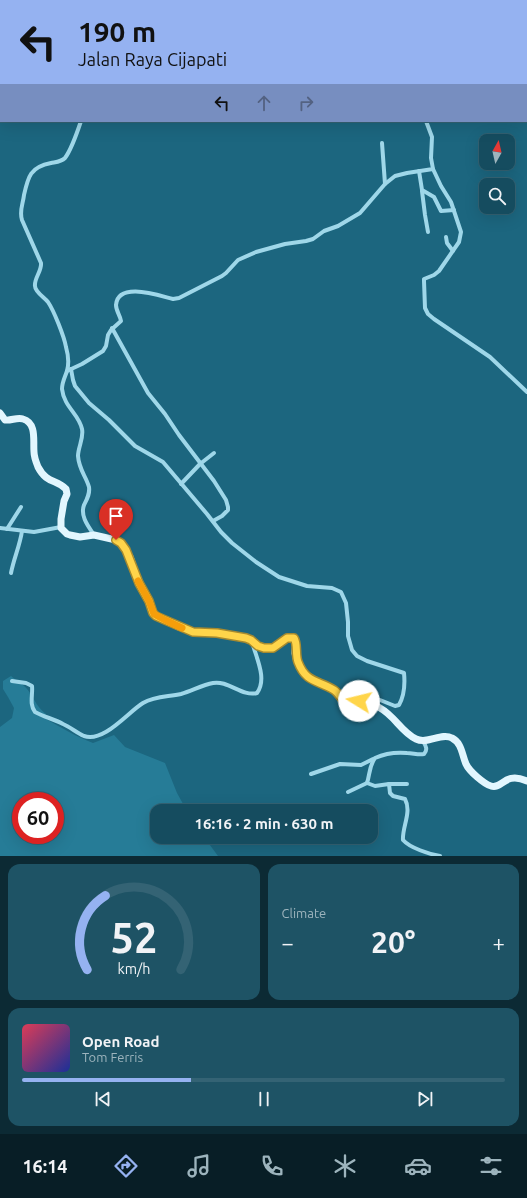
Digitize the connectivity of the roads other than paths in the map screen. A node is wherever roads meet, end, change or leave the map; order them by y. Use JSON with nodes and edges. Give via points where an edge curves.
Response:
{"nodes":[{"id":1,"x":81,"y":122,"type":"edge"},
{"id":2,"x":426,"y":122,"type":"edge"},
{"id":3,"x":382,"y":143,"type":"dead end"},
{"id":4,"x":433,"y":169,"type":"junction"},
{"id":5,"x":419,"y":171,"type":"junction"},
{"id":6,"x":385,"y":184,"type":"junction"},
{"id":7,"x":422,"y":190,"type":"junction"},
{"id":8,"x":454,"y":210,"type":"junction"},
{"id":9,"x":428,"y":232,"type":"dead end"},
{"id":10,"x":446,"y":238,"type":"dead end"},
{"id":11,"x":453,"y":251,"type":"junction"},
{"id":12,"x":112,"y":328,"type":"junction"},
{"id":13,"x":69,"y":370,"type":"junction"},
{"id":14,"x":527,"y":392,"type":"edge"},
{"id":15,"x":0,"y":414,"type":"edge"},
{"id":16,"x":214,"y":453,"type":"dead end"},
{"id":17,"x":200,"y":464,"type":"junction"},
{"id":18,"x":181,"y":484,"type":"junction"},
{"id":19,"x":20,"y":507,"type":"dead end"},
{"id":20,"x":213,"y":521,"type":"junction"},
{"id":21,"x":60,"y":527,"type":"junction"},
{"id":22,"x":0,"y":528,"type":"edge"},
{"id":23,"x":7,"y":529,"type":"junction"},
{"id":24,"x":22,"y":531,"type":"junction"},
{"id":25,"x":94,"y":535,"type":"junction"},
{"id":26,"x":10,"y":573,"type":"dead end"},
{"id":27,"x":251,"y":640,"type":"junction"},
{"id":28,"x":12,"y":680,"type":"dead end"},
{"id":29,"x":370,"y":703,"type":"junction"},
{"id":30,"x":423,"y":741,"type":"junction"},
{"id":31,"x":375,"y":758,"type":"junction"},
{"id":32,"x":311,"y":774,"type":"dead end"},
{"id":33,"x":527,"y":781,"type":"edge"},
{"id":34,"x":367,"y":783,"type":"junction"},
{"id":35,"x":389,"y":784,"type":"junction"},
{"id":36,"x":407,"y":784,"type":"dead end"},
{"id":37,"x":348,"y":792,"type":"dead end"},
{"id":38,"x":440,"y":856,"type":"edge"}],
"edges":[{"from":1,"to":13,"type":"street","via":[[65,157],[60,161],[40,166],[30,174],[21,212],[22,220],[42,263],[35,287],[50,306],[64,338]]},
{"from":2,"to":4,"type":"street","via":[[432,137]]},
{"from":3,"to":6,"type":"street"},
{"from":4,"to":5,"type":"street"},
{"from":4,"to":8,"type":"street"},
{"from":5,"to":6,"type":"street","via":[[395,176]]},
{"from":5,"to":7,"type":"street"},
{"from":6,"to":12,"type":"street","via":[[360,213],[338,226],[324,231],[313,239],[269,248],[243,257],[222,276],[179,298],[136,292],[125,293],[116,304],[121,321]]},
{"from":7,"to":8,"type":"street","via":[[434,198],[441,211]]},
{"from":7,"to":9,"type":"street"},
{"from":8,"to":11,"type":"street","via":[[461,232],[459,242]]},
{"from":10,"to":11,"type":"street"},
{"from":11,"to":14,"type":"street","via":[[439,271],[424,279],[427,311],[434,319],[490,357]]},
{"from":12,"to":13,"type":"street","via":[[103,351]]},
{"from":12,"to":17,"type":"street","via":[[148,393]]},
{"from":13,"to":18,"type":"street","via":[[75,386],[89,404],[135,446],[163,462]]},
{"from":13,"to":25,"type":"street","via":[[63,380],[63,390],[66,403],[82,428],[78,449],[79,463],[89,486],[83,515]]},
{"from":15,"to":21,"type":"main road","via":[[5,420],[20,418],[28,422],[33,433],[34,454],[38,466],[45,477],[66,489]]},
{"from":16,"to":17,"type":"street"},
{"from":17,"to":18,"type":"street"},
{"from":17,"to":20,"type":"street","via":[[222,492],[228,507],[226,513]]},
{"from":18,"to":20,"type":"street"},
{"from":19,"to":23,"type":"street"},
{"from":20,"to":29,"type":"street","via":[[232,543],[279,577],[307,586],[332,588],[342,594],[346,603],[348,636],[352,650],[367,661],[404,673],[399,705],[380,700]]},
{"from":21,"to":24,"type":"street","via":[[34,532]]},
{"from":21,"to":25,"type":"main road","via":[[70,535]]},
{"from":22,"to":23,"type":"street"},
{"from":23,"to":24,"type":"street"},
{"from":24,"to":26,"type":"street"},
{"from":25,"to":27,"type":"main road","via":[[121,543],[130,557],[139,583],[156,616],[193,632],[223,634]]},
{"from":27,"to":28,"type":"street","via":[[260,670],[257,693],[250,694],[215,683],[157,698],[138,706],[109,730],[94,737],[84,736],[35,712],[32,686]]},
{"from":27,"to":29,"type":"main road","via":[[261,648],[268,649],[287,638],[294,638],[298,664],[310,679],[334,690],[347,703]]},
{"from":29,"to":30,"type":"main road","via":[[388,713],[408,735]]},
{"from":30,"to":31,"type":"street","via":[[426,748],[424,754],[398,753]]},
{"from":30,"to":33,"type":"main road","via":[[445,736],[452,738],[459,746],[468,768],[492,787],[513,778]]},
{"from":31,"to":32,"type":"street","via":[[361,765],[340,764]]},
{"from":31,"to":34,"type":"street","via":[[370,766]]},
{"from":34,"to":35,"type":"street","via":[[375,786]]},
{"from":34,"to":37,"type":"street"},
{"from":35,"to":36,"type":"street"},
{"from":35,"to":38,"type":"street","via":[[390,793],[405,798],[406,802],[407,819],[403,840],[408,845]]}]}
